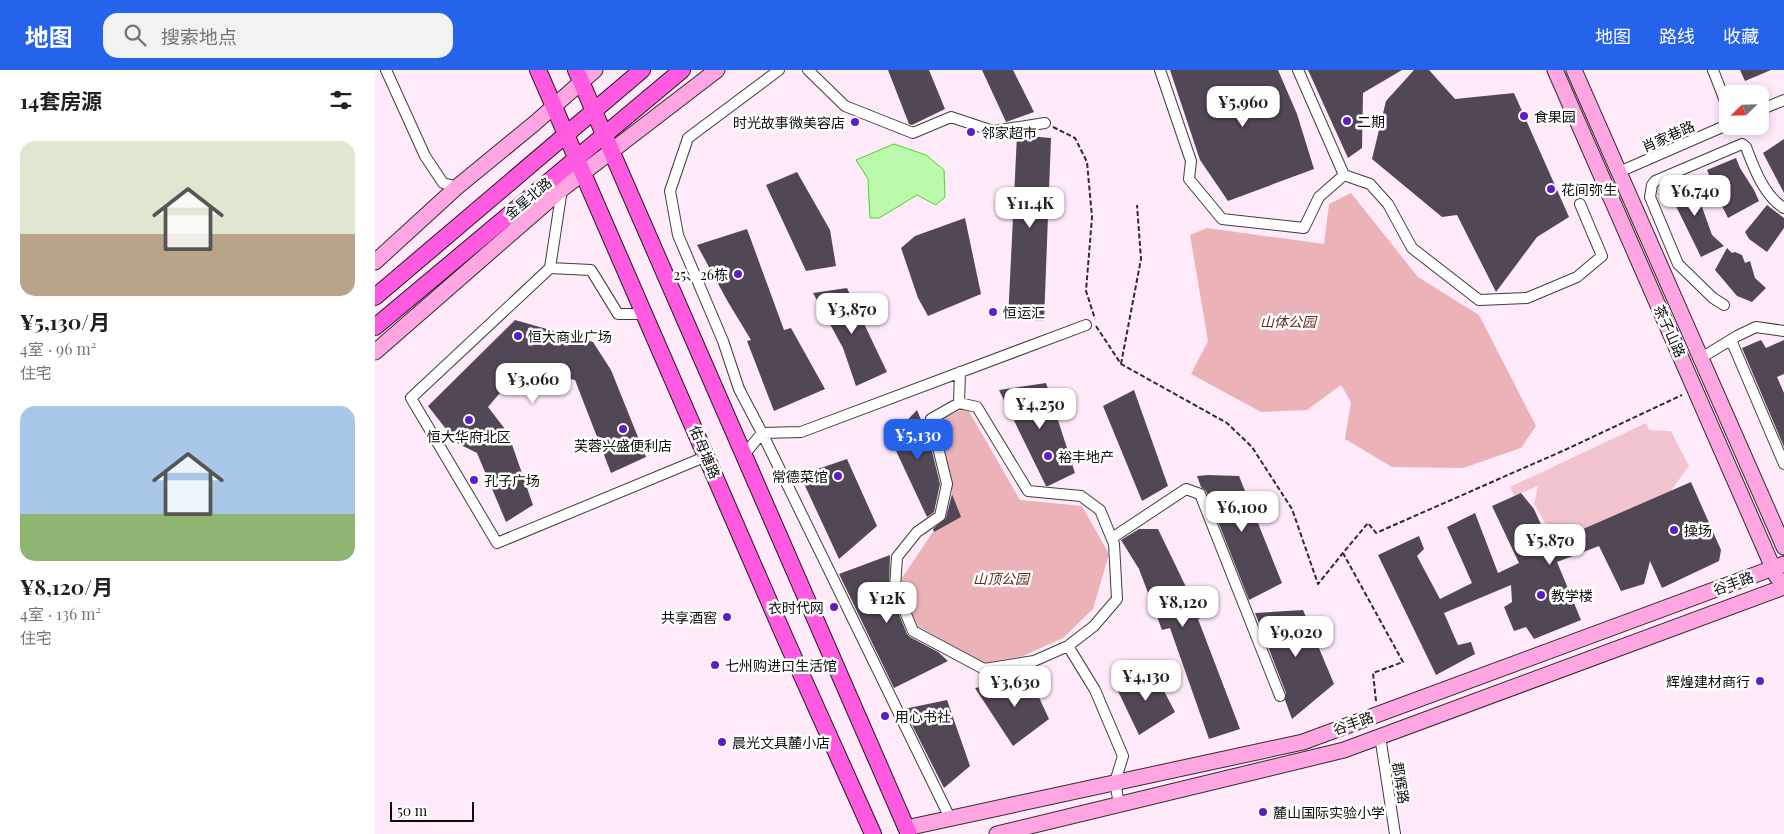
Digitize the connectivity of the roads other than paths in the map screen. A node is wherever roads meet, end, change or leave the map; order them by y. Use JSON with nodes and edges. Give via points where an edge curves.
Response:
{"nodes":[{"id":1,"x":386,"y":70,"type":"edge"},
{"id":2,"x":538,"y":70,"type":"edge"},
{"id":3,"x":595,"y":70,"type":"edge"},
{"id":4,"x":642,"y":70,"type":"edge"},
{"id":5,"x":682,"y":70,"type":"edge"},
{"id":6,"x":717,"y":70,"type":"edge"},
{"id":7,"x":779,"y":70,"type":"edge"},
{"id":8,"x":807,"y":70,"type":"edge"},
{"id":9,"x":1160,"y":70,"type":"edge"},
{"id":10,"x":1298,"y":70,"type":"edge"},
{"id":11,"x":1555,"y":70,"type":"edge"},
{"id":12,"x":1574,"y":70,"type":"edge"},
{"id":13,"x":1713,"y":70,"type":"edge"},
{"id":14,"x":578,"y":76,"type":"edge"},
{"id":15,"x":1719,"y":85,"type":"edge"},
{"id":16,"x":1784,"y":100,"type":"edge"},
{"id":17,"x":554,"y":106,"type":"junction"},
{"id":18,"x":1769,"y":106,"type":"edge"},
{"id":19,"x":593,"y":111,"type":"junction"},
{"id":20,"x":1045,"y":123,"type":"road end"},
{"id":21,"x":1719,"y":128,"type":"edge"},
{"id":22,"x":566,"y":134,"type":"junction"},
{"id":23,"x":604,"y":135,"type":"junction"},
{"id":24,"x":610,"y":151,"type":"junction"},
{"id":25,"x":580,"y":165,"type":"junction"},
{"id":26,"x":1619,"y":172,"type":"junction"},
{"id":27,"x":1344,"y":175,"type":"junction"},
{"id":28,"x":457,"y":187,"type":"junction"},
{"id":29,"x":562,"y":189,"type":"junction"},
{"id":30,"x":1580,"y":204,"type":"dead end"},
{"id":31,"x":1784,"y":208,"type":"edge"},
{"id":32,"x":375,"y":262,"type":"edge"},
{"id":33,"x":550,"y":268,"type":"junction"},
{"id":34,"x":375,"y":297,"type":"edge"},
{"id":35,"x":1723,"y":305,"type":"dead end"},
{"id":36,"x":645,"y":314,"type":"junction"},
{"id":37,"x":1091,"y":326,"type":"road end"},
{"id":38,"x":375,"y":327,"type":"edge"},
{"id":39,"x":1784,"y":331,"type":"edge"},
{"id":40,"x":1731,"y":340,"type":"junction"},
{"id":41,"x":375,"y":352,"type":"edge"},
{"id":42,"x":1701,"y":358,"type":"junction"},
{"id":43,"x":960,"y":372,"type":"junction"},
{"id":44,"x":959,"y":403,"type":"junction"},
{"id":45,"x":762,"y":433,"type":"junction"},
{"id":46,"x":707,"y":456,"type":"junction"},
{"id":47,"x":743,"y":456,"type":"junction"},
{"id":48,"x":1784,"y":464,"type":"edge"},
{"id":49,"x":1111,"y":538,"type":"junction"},
{"id":50,"x":1784,"y":547,"type":"edge"},
{"id":51,"x":1779,"y":566,"type":"edge"},
{"id":52,"x":1783,"y":589,"type":"edge"},
{"id":53,"x":1068,"y":646,"type":"junction"},
{"id":54,"x":1280,"y":696,"type":"dead end"},
{"id":55,"x":1380,"y":736,"type":"junction"},
{"id":56,"x":1115,"y":782,"type":"junction"},
{"id":57,"x":1119,"y":804,"type":"junction"},
{"id":58,"x":950,"y":818,"type":"junction"},
{"id":59,"x":908,"y":831,"type":"edge"},
{"id":60,"x":873,"y":834,"type":"edge"},
{"id":61,"x":997,"y":834,"type":"edge"},
{"id":62,"x":1395,"y":834,"type":"edge"}],
"edges":[{"from":1,"to":28,"type":"street","via":[[425,156],[443,183]]},
{"from":2,"to":17,"type":"main road","name":"佑母塘路"},
{"from":3,"to":14,"type":"street"},
{"from":4,"to":19,"type":"main road","name":"金星北路"},
{"from":5,"to":23,"type":"main road","name":"金星北路"},
{"from":6,"to":24,"type":"street"},
{"from":7,"to":45,"type":"street","via":[[688,138],[670,191],[678,235],[723,341],[739,390]]},
{"from":8,"to":20,"type":"street","via":[[845,106],[913,133],[951,116],[993,131]]},
{"from":9,"to":27,"type":"street","via":[[1191,161],[1189,179],[1222,218],[1304,228],[1319,197]]},
{"from":10,"to":27,"type":"street"},
{"from":11,"to":51,"type":"street","name":"茶子山路","via":[[1696,389]]},
{"from":12,"to":26,"type":"street","name":"茶子山路"},
{"from":13,"to":15,"type":"street"},
{"from":14,"to":17,"type":"street"},
{"from":14,"to":19,"type":"main road"},
{"from":16,"to":18,"type":"street"},
{"from":17,"to":22,"type":"main road","name":"佑母塘路"},
{"from":17,"to":28,"type":"street"},
{"from":19,"to":22,"type":"main road","name":"金星北路"},
{"from":19,"to":23,"type":"main road"},
{"from":21,"to":26,"type":"street","name":"肖家巷路"},
{"from":22,"to":25,"type":"main road","name":"佑母塘路"},
{"from":22,"to":34,"type":"main road","name":"金星北路"},
{"from":23,"to":24,"type":"main road"},
{"from":23,"to":25,"type":"main road","name":"金星北路"},
{"from":24,"to":25,"type":"street"},
{"from":24,"to":47,"type":"main road"},
{"from":25,"to":29,"type":"street"},
{"from":25,"to":36,"type":"main road","name":"佑母塘路"},
{"from":25,"to":38,"type":"main road","name":"金星北路"},
{"from":26,"to":42,"type":"street","name":"茶子山路"},
{"from":27,"to":30,"type":"street","via":[[1371,184],[1389,204],[1412,248],[1479,300],[1527,298],[1577,277],[1602,256]]},
{"from":28,"to":32,"type":"street"},
{"from":29,"to":33,"type":"street"},
{"from":29,"to":41,"type":"street"},
{"from":31,"to":35,"type":"street","via":[[1765,189],[1746,147],[1741,144],[1652,185],[1650,196],[1678,264]]},
{"from":33,"to":36,"type":"street","via":[[591,270],[618,314]]},
{"from":33,"to":46,"type":"street","via":[[411,398],[497,543]]},
{"from":36,"to":46,"type":"main road","name":"佑母塘路"},
{"from":37,"to":43,"type":"street"},
{"from":39,"to":40,"type":"street","via":[[1756,327]]},
{"from":40,"to":42,"type":"street"},
{"from":40,"to":48,"type":"street"},
{"from":42,"to":50,"type":"street","name":"茶子山路"},
{"from":43,"to":44,"type":"street"},
{"from":43,"to":45,"type":"street","via":[[801,432]]},
{"from":44,"to":49,"type":"street","via":[[977,407],[1028,491],[1081,496],[1100,510]]},
{"from":44,"to":53,"type":"street","via":[[931,419],[947,484],[940,516],[917,532],[897,557],[895,588],[913,631],[984,669],[1034,661]]},
{"from":45,"to":47,"type":"street"},
{"from":45,"to":58,"type":"street"},
{"from":46,"to":60,"type":"main road","name":"佑母塘路"},
{"from":47,"to":59,"type":"main road"},
{"from":49,"to":53,"type":"street","via":[[1117,599],[1094,626]]},
{"from":49,"to":54,"type":"street","via":[[1186,488],[1200,494]]},
{"from":51,"to":52,"type":"street","name":"茶子山路"},
{"from":51,"to":56,"type":"street","name":"谷丰路","via":[[1303,742]]},
{"from":52,"to":55,"type":"street","name":"谷丰路"},
{"from":53,"to":56,"type":"street","via":[[1095,690],[1123,756]]},
{"from":55,"to":57,"type":"street","name":"谷丰路","via":[[1344,750]]},
{"from":55,"to":62,"type":"street","name":"郡辉路"},
{"from":56,"to":57,"type":"street"},
{"from":56,"to":58,"type":"street","name":"谷丰路"},
{"from":57,"to":61,"type":"street","name":"谷丰路"},
{"from":58,"to":59,"type":"street","name":"谷丰路"}]}
